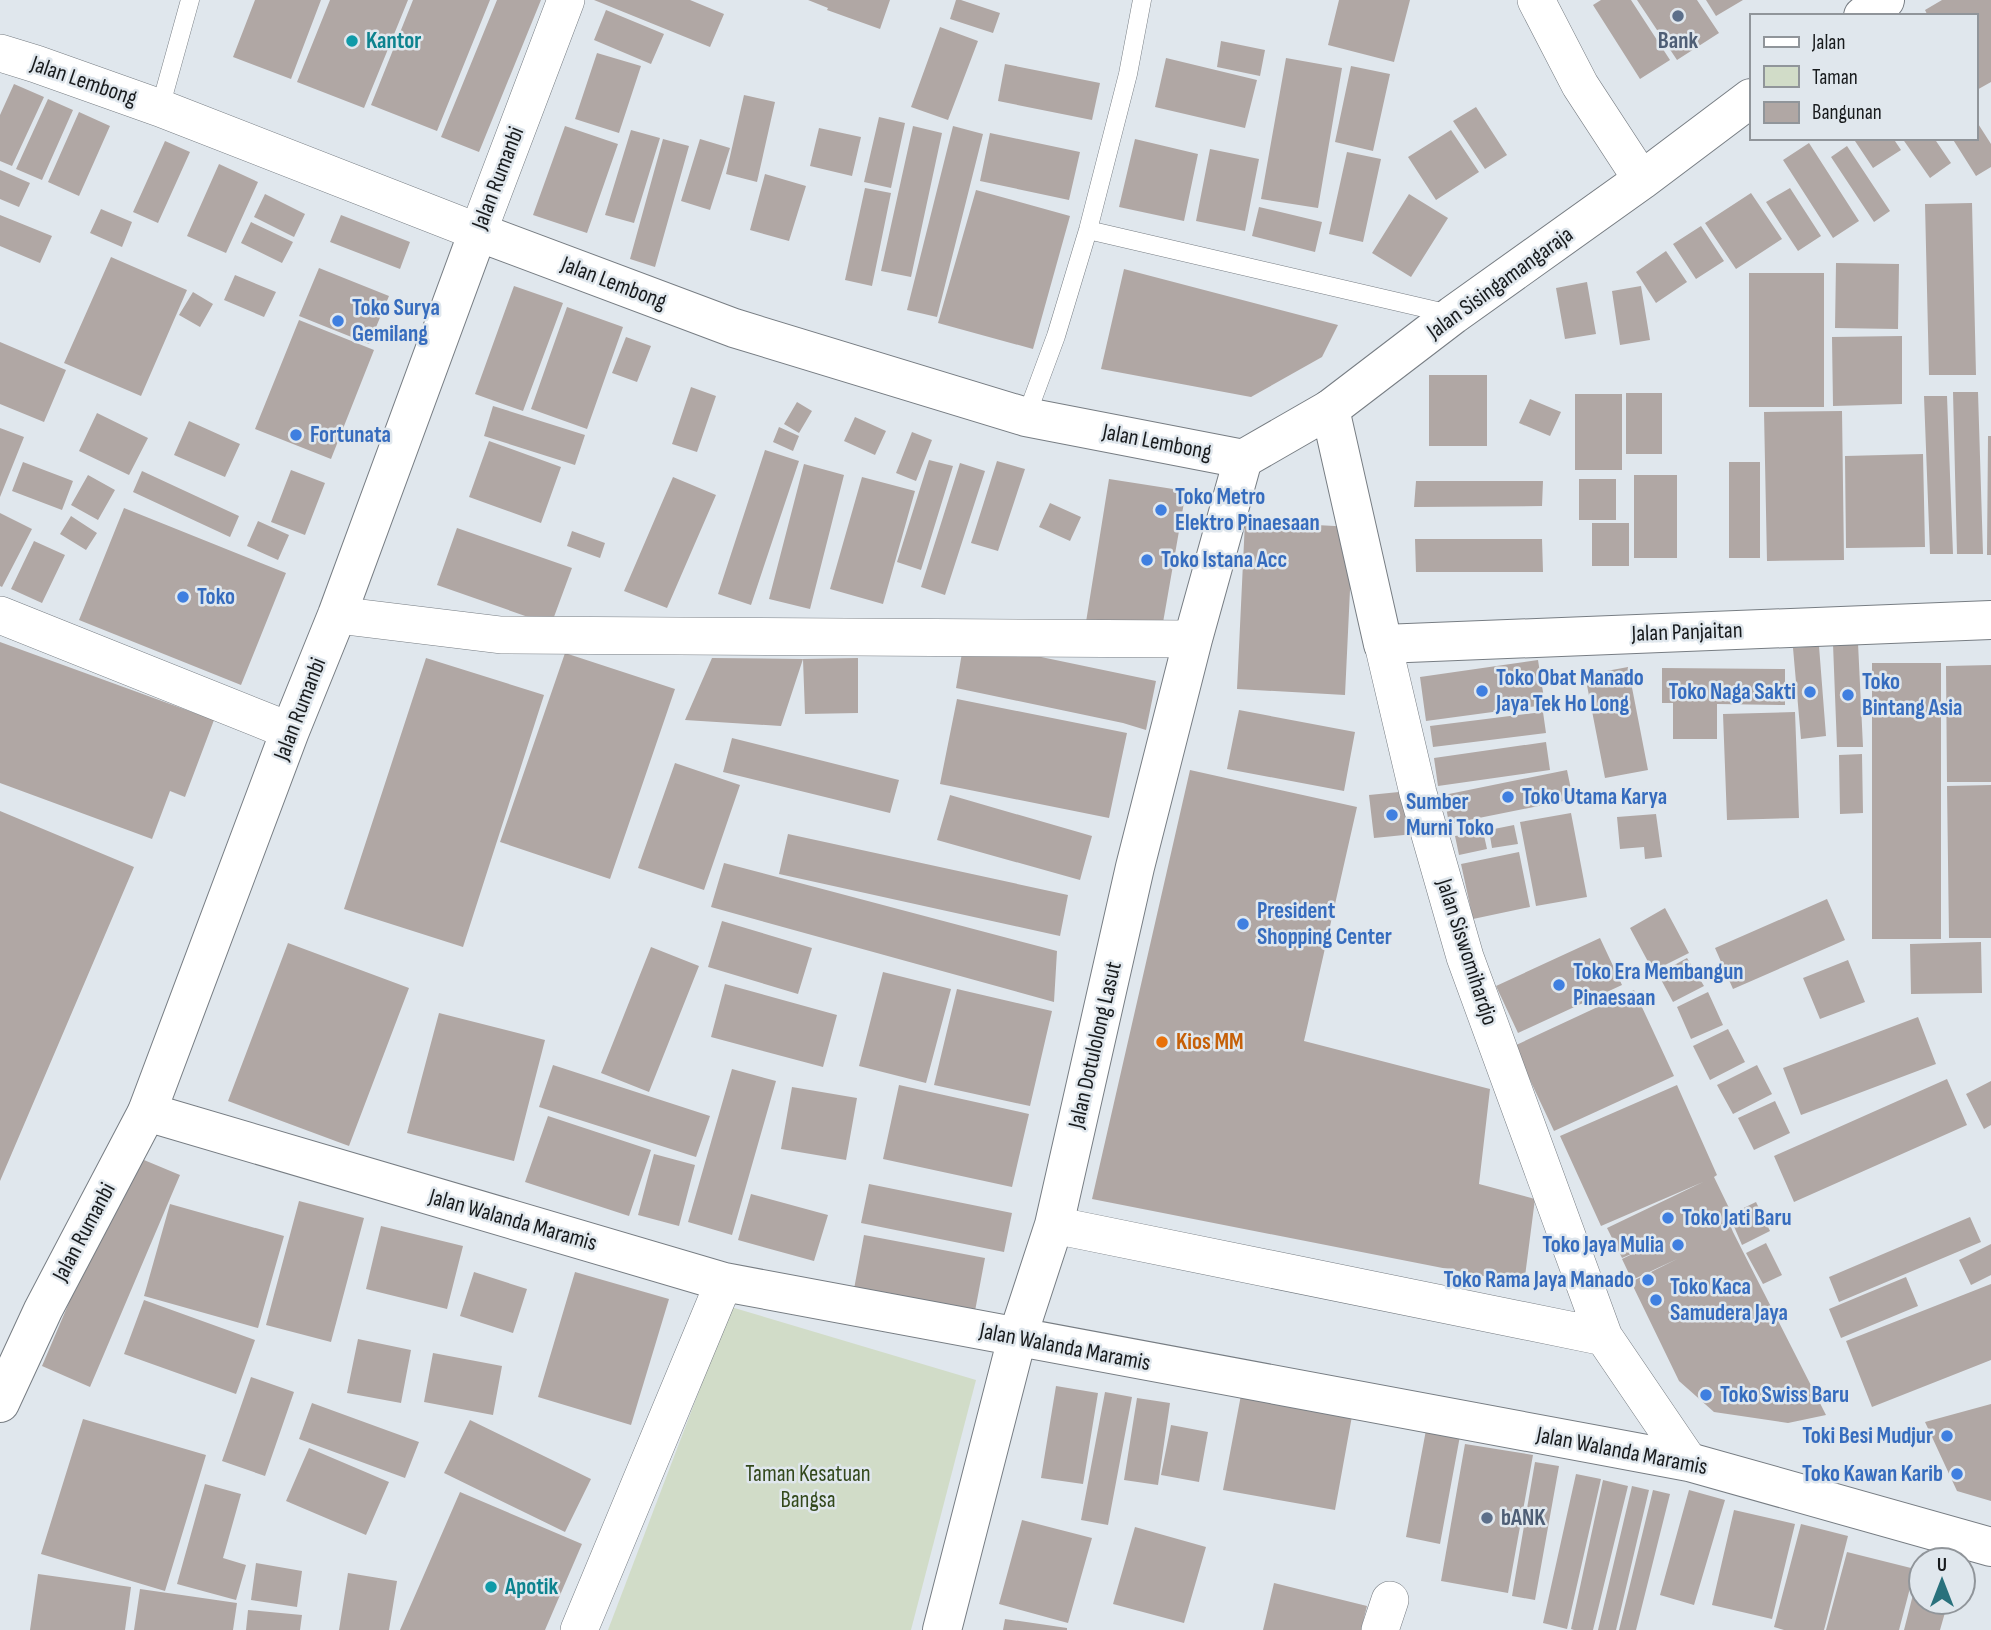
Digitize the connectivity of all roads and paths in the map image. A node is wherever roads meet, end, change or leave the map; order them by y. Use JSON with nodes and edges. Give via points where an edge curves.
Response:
{"nodes":[{"id":1,"x":190,"y":0,"type":"edge"},
{"id":2,"x":566,"y":0,"type":"edge"},
{"id":3,"x":1142,"y":0,"type":"edge"},
{"id":4,"x":1536,"y":0,"type":"edge"},
{"id":5,"x":1885,"y":0,"type":"edge"},
{"id":6,"x":1866,"y":14,"type":"edge"},
{"id":7,"x":0,"y":53,"type":"edge"},
{"id":8,"x":1750,"y":100,"type":"edge"},
{"id":9,"x":160,"y":108,"type":"junction"},
{"id":10,"x":1642,"y":180,"type":"junction"},
{"id":11,"x":1088,"y":230,"type":"junction"},
{"id":12,"x":478,"y":232,"type":"junction"},
{"id":13,"x":1453,"y":315,"type":"junction"},
{"id":14,"x":1330,"y":409,"type":"junction"},
{"id":15,"x":1026,"y":417,"type":"junction"},
{"id":16,"x":1243,"y":459,"type":"junction"},
{"id":17,"x":0,"y":615,"type":"edge"},
{"id":18,"x":337,"y":615,"type":"junction"},
{"id":19,"x":1991,"y":620,"type":"edge"},
{"id":20,"x":1193,"y":639,"type":"junction"},
{"id":21,"x":1382,"y":644,"type":"junction"},
{"id":22,"x":290,"y":731,"type":"junction"},
{"id":23,"x":147,"y":1112,"type":"junction"},
{"id":24,"x":1054,"y":1225,"type":"junction"},
{"id":25,"x":724,"y":1282,"type":"junction"},
{"id":26,"x":1017,"y":1338,"type":"junction"},
{"id":27,"x":1604,"y":1338,"type":"junction"},
{"id":28,"x":0,"y":1403,"type":"edge"},
{"id":29,"x":1689,"y":1462,"type":"junction"},
{"id":30,"x":1991,"y":1546,"type":"edge"},
{"id":31,"x":579,"y":1630,"type":"edge"},
{"id":32,"x":942,"y":1630,"type":"edge"}],
"edges":[{"from":1,"to":9,"type":"lane"},
{"from":2,"to":12,"type":"street","name":"Jalan Rumanbi"},
{"from":3,"to":11,"type":"lane"},
{"from":4,"to":10,"type":"street","via":[[1580,85]]},
{"from":5,"to":6,"type":"main road"},
{"from":7,"to":9,"type":"street","name":"Jalan Lembong"},
{"from":8,"to":10,"type":"main road","name":"Jalan Sisingamangaraja"},
{"from":9,"to":12,"type":"street","name":"Jalan Lembong"},
{"from":10,"to":13,"type":"main road","name":"Jalan Sisingamangaraja"},
{"from":11,"to":13,"type":"lane"},
{"from":11,"to":15,"type":"lane"},
{"from":12,"to":15,"type":"main road","name":"Jalan Lembong","via":[[734,328]]},
{"from":12,"to":18,"type":"main road","name":"Jalan Rumanbi"},
{"from":13,"to":14,"type":"main road","name":"Jalan Sisingamangaraja"},
{"from":14,"to":16,"type":"main road","name":"Jalan Sisingamangaraja"},
{"from":14,"to":21,"type":"main road","name":"Jalan Siswomihardjo"},
{"from":15,"to":16,"type":"main road","name":"Jalan Lembong"},
{"from":16,"to":20,"type":"main road","name":"Jalan Dotulolong Lasut"},
{"from":17,"to":22,"type":"street"},
{"from":18,"to":20,"type":"street","via":[[501,635]]},
{"from":18,"to":22,"type":"main road","name":"Jalan Rumanbi"},
{"from":19,"to":21,"type":"main road","name":"Jalan Panjaitan"},
{"from":20,"to":24,"type":"main road","name":"Jalan Dotulolong Lasut","via":[[1135,867]]},
{"from":21,"to":27,"type":"street","name":"Jalan Siswomihardjo","via":[[1465,957]]},
{"from":22,"to":23,"type":"main road","name":"Jalan Rumanbi"},
{"from":23,"to":25,"type":"main road","name":"Jalan Walanda Maramis"},
{"from":23,"to":28,"type":"main road","name":"Jalan Rumanbi","via":[[43,1310]]},
{"from":24,"to":26,"type":"main road","name":"Jalan Dotulolong Lasut"},
{"from":24,"to":27,"type":"street"},
{"from":25,"to":26,"type":"main road","name":"Jalan Walanda Maramis"},
{"from":25,"to":31,"type":"street"},
{"from":26,"to":29,"type":"main road","name":"Jalan Walanda Maramis"},
{"from":26,"to":32,"type":"main road","name":"Jalan Dotulolong Lasut"},
{"from":27,"to":29,"type":"street","name":"Jalan Siswomihardjo"},
{"from":29,"to":30,"type":"main road","name":"Jalan Walanda Maramis"}]}
